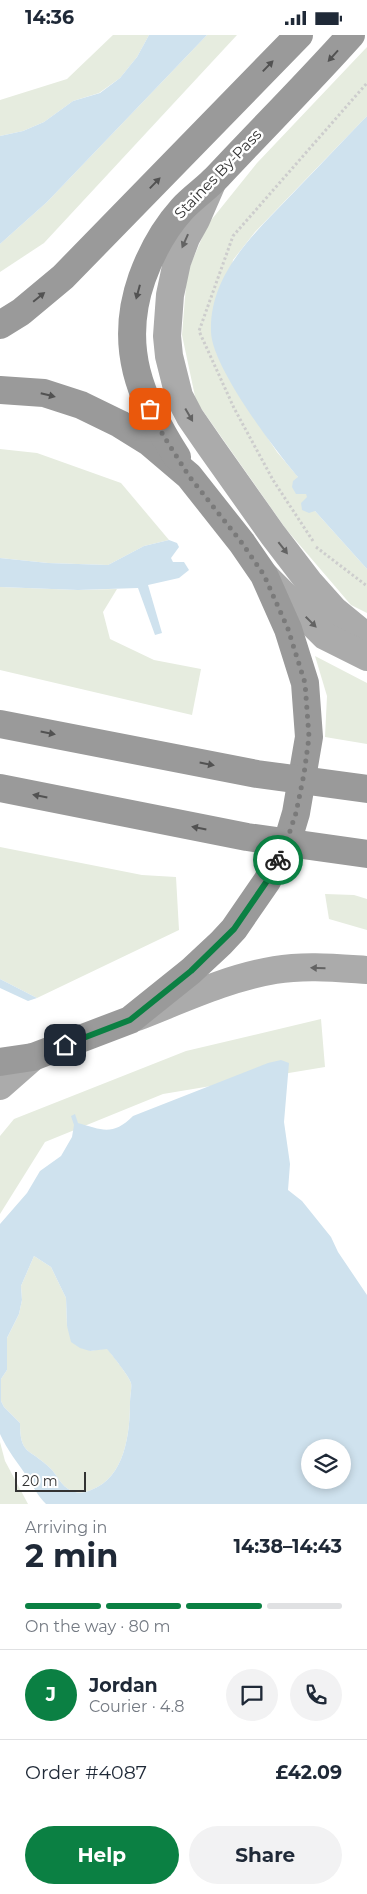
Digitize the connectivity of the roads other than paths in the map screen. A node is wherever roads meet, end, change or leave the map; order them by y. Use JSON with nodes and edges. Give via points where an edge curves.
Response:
{"nodes":[{"id":1,"x":299,"y":35,"type":"edge"},
{"id":2,"x":351,"y":35,"type":"edge"},
{"id":3,"x":213,"y":181,"type":"junction"},
{"id":4,"x":0,"y":325,"type":"edge"},
{"id":5,"x":0,"y":390,"type":"edge"},
{"id":6,"x":189,"y":476,"type":"junction"},
{"id":7,"x":264,"y":575,"type":"junction"},
{"id":8,"x":367,"y":637,"type":"edge"},
{"id":9,"x":367,"y":657,"type":"edge"},
{"id":10,"x":0,"y":724,"type":"edge"},
{"id":11,"x":0,"y":789,"type":"edge"},
{"id":12,"x":367,"y":789,"type":"edge"},
{"id":13,"x":367,"y":854,"type":"edge"},
{"id":14,"x":367,"y":970,"type":"edge"},
{"id":15,"x":130,"y":1020,"type":"junction"},
{"id":16,"x":33,"y":1057,"type":"junction"},
{"id":17,"x":0,"y":1062,"type":"edge"},
{"id":18,"x":0,"y":1086,"type":"edge"}],
"edges":[{"from":4,"to":1,"type":"highway","one_way":true,"via":[[63,277]]},
{"from":2,"to":3,"type":"highway","name":"Staines By-Pass","one_way":true},
{"from":3,"to":6,"type":"highway","name":"Staines By-Pass","one_way":true,"via":[[182,209],[157,242],[138,289],[132,316],[131,338],[140,384],[163,435]]},
{"from":3,"to":8,"type":"main road","one_way":true,"via":[[186,238],[170,295],[167,336],[179,396],[190,417],[273,535],[334,610]]},
{"from":5,"to":6,"type":"highway","one_way":true,"via":[[44,393],[81,405],[149,441]]},
{"from":6,"to":7,"type":"highway"},
{"from":7,"to":9,"type":"main road","one_way":true,"via":[[325,636]]},
{"from":7,"to":15,"type":"highway","via":[[288,629],[305,683],[309,737],[296,813],[286,843],[267,881],[234,929],[191,971]]},
{"from":10,"to":12,"type":"highway","one_way":true,"via":[[257,773]]},
{"from":13,"to":11,"type":"highway","one_way":true,"via":[[247,837]]},
{"from":14,"to":15,"type":"main road","one_way":true,"via":[[304,967],[257,974]]},
{"from":15,"to":16,"type":"highway"},
{"from":16,"to":17,"type":"highway"},
{"from":16,"to":18,"type":"main road"}]}
